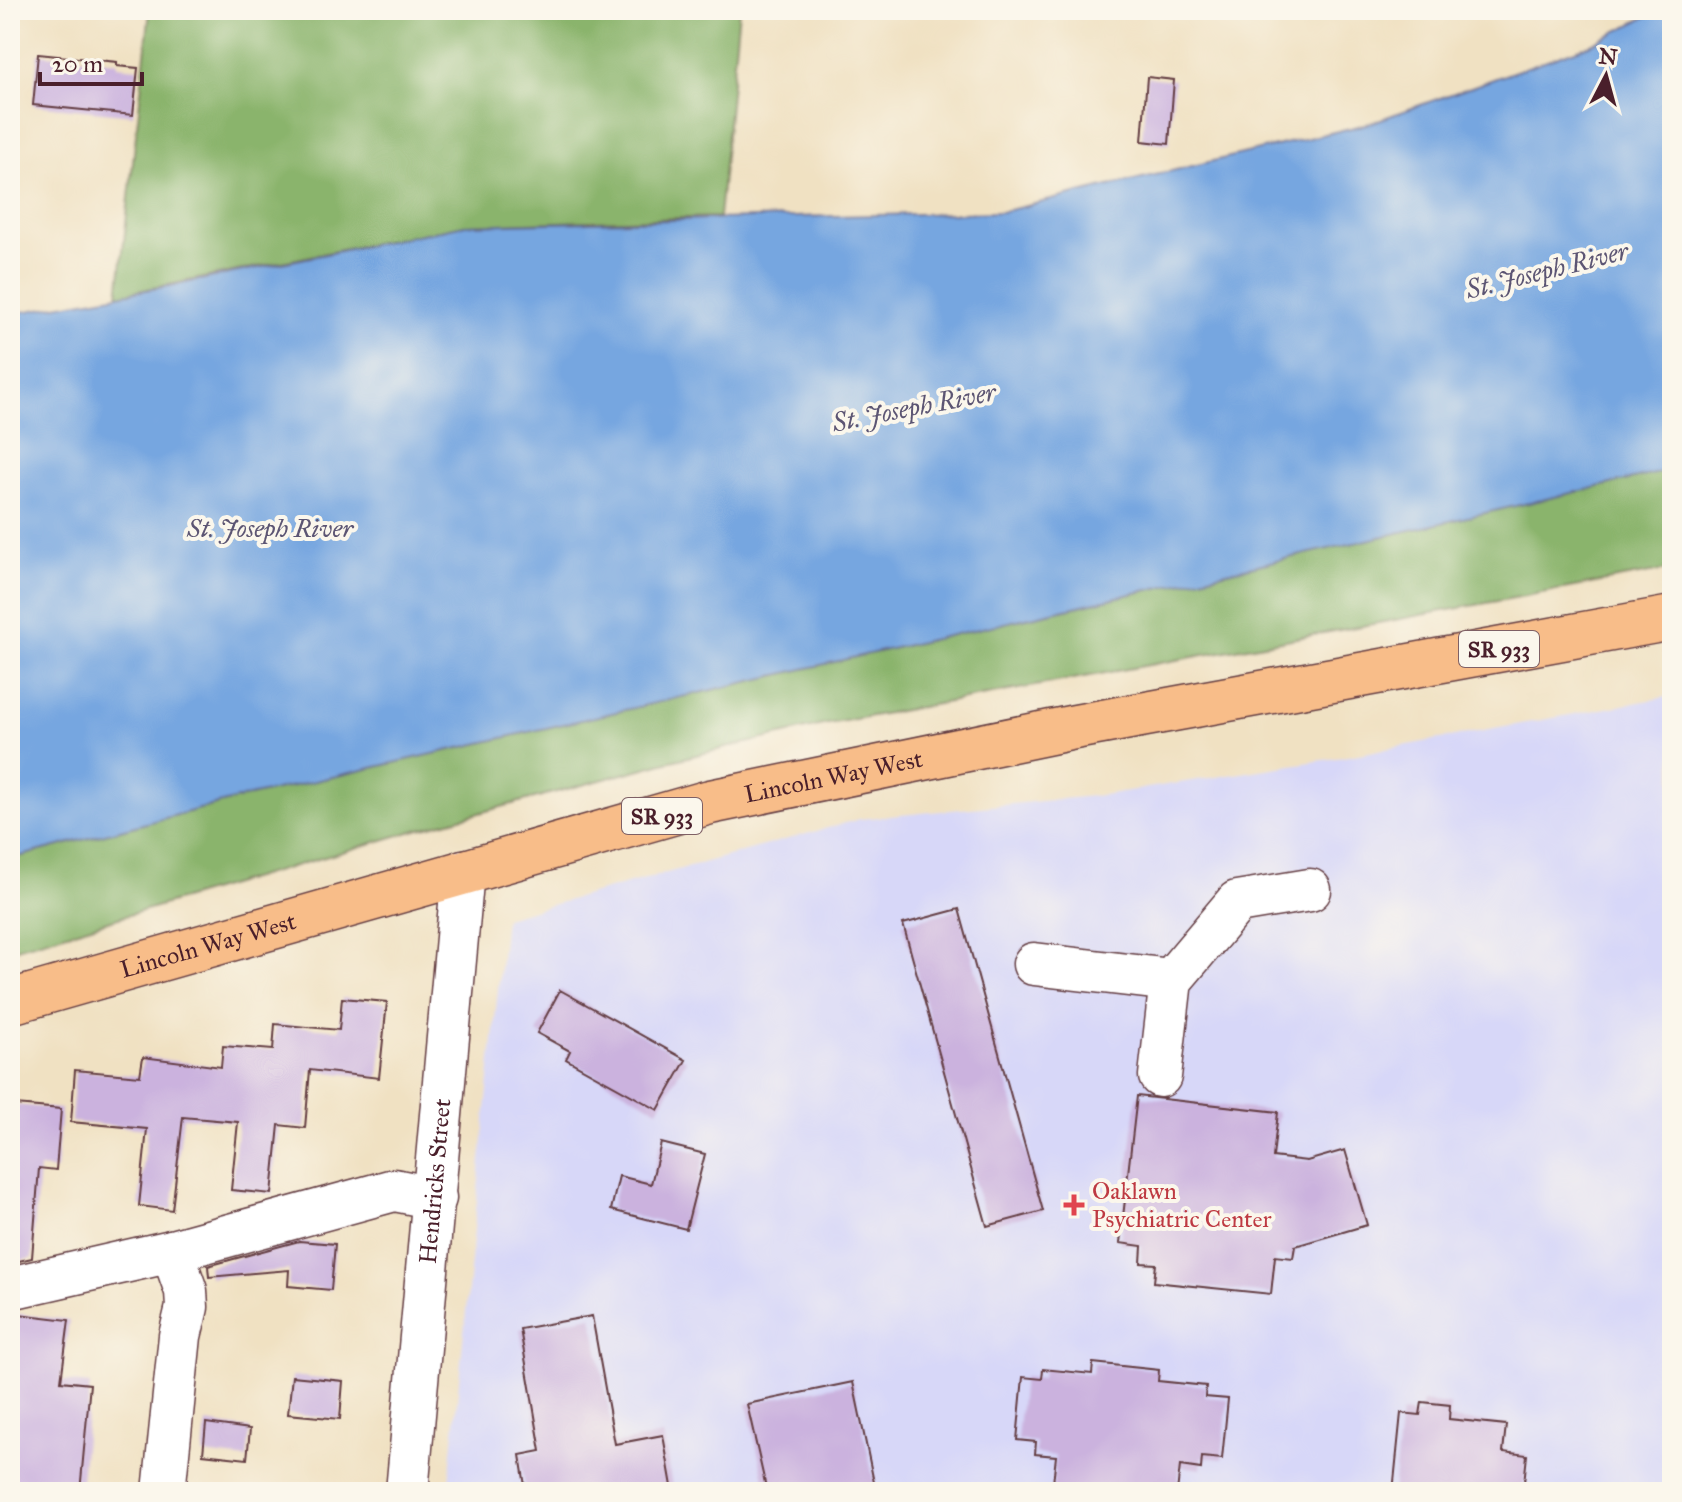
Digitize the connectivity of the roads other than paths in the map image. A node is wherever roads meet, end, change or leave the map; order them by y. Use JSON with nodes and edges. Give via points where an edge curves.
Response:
{"nodes":[{"id":1,"x":1672,"y":618,"type":"edge"},
{"id":2,"x":463,"y":871,"type":"junction"},
{"id":3,"x":1310,"y":890,"type":"dead end"},
{"id":4,"x":1034,"y":964,"type":"dead end"},
{"id":5,"x":1171,"y":980,"type":"junction"},
{"id":6,"x":10,"y":1002,"type":"edge"},
{"id":7,"x":1160,"y":1076,"type":"dead end"},
{"id":8,"x":435,"y":1198,"type":"junction"},
{"id":9,"x":172,"y":1251,"type":"junction"},
{"id":10,"x":10,"y":1288,"type":"edge"},
{"id":11,"x":164,"y":1492,"type":"edge"},
{"id":12,"x":407,"y":1492,"type":"edge"}],
"edges":[{"from":1,"to":2,"type":"main road","name":"Lincoln Way West","number":"SR 933","via":[[814,778]]},
{"from":2,"to":6,"type":"main road","name":"Lincoln Way West","number":"SR 933"},
{"from":2,"to":8,"type":"street","name":"Hendricks Street"},
{"from":3,"to":5,"type":"street","via":[[1237,902]]},
{"from":4,"to":5,"type":"street"},
{"from":5,"to":7,"type":"street"},
{"from":8,"to":9,"type":"street","via":[[394,1190]]},
{"from":8,"to":12,"type":"street","name":"Hendricks Street"},
{"from":9,"to":10,"type":"street"},
{"from":9,"to":11,"type":"street","via":[[187,1307]]}]}
